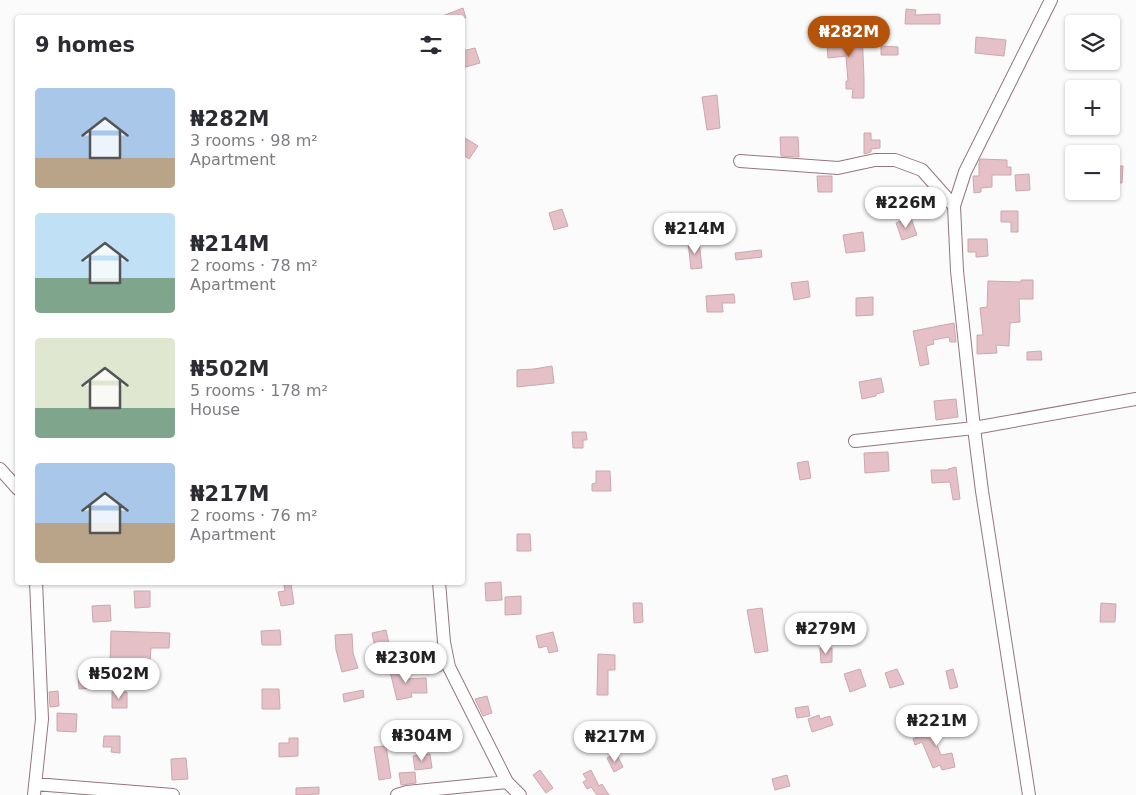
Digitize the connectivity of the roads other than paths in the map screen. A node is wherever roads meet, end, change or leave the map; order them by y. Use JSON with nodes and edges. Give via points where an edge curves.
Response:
{"nodes":[{"id":1,"x":1051,"y":0,"type":"edge"},
{"id":2,"x":740,"y":161,"type":"dead end"},
{"id":3,"x":954,"y":206,"type":"junction"},
{"id":4,"x":1136,"y":399,"type":"edge"},
{"id":5,"x":974,"y":428,"type":"junction"},
{"id":6,"x":855,"y":441,"type":"dead end"},
{"id":7,"x":0,"y":469,"type":"edge"},
{"id":8,"x":15,"y":486,"type":"edge"},
{"id":9,"x":36,"y":585,"type":"edge"},
{"id":10,"x":439,"y":585,"type":"edge"},
{"id":11,"x":507,"y":782,"type":"junction"},
{"id":12,"x":34,"y":790,"type":"edge"},
{"id":13,"x":173,"y":795,"type":"edge"},
{"id":14,"x":397,"y":795,"type":"edge"},
{"id":15,"x":520,"y":795,"type":"edge"},
{"id":16,"x":1029,"y":795,"type":"edge"}],
"edges":[{"from":1,"to":3,"type":"street","via":[[965,172]]},
{"from":2,"to":3,"type":"street","via":[[838,168],[874,160],[895,160],[922,170]]},
{"from":3,"to":5,"type":"street","via":[[957,271]]},
{"from":4,"to":5,"type":"street"},
{"from":5,"to":6,"type":"street"},
{"from":5,"to":16,"type":"street"},
{"from":7,"to":8,"type":"street"},
{"from":9,"to":12,"type":"street","via":[[42,719]]},
{"from":10,"to":11,"type":"street","via":[[449,667]]},
{"from":11,"to":14,"type":"street"},
{"from":11,"to":15,"type":"street"},
{"from":12,"to":13,"type":"street"}]}
